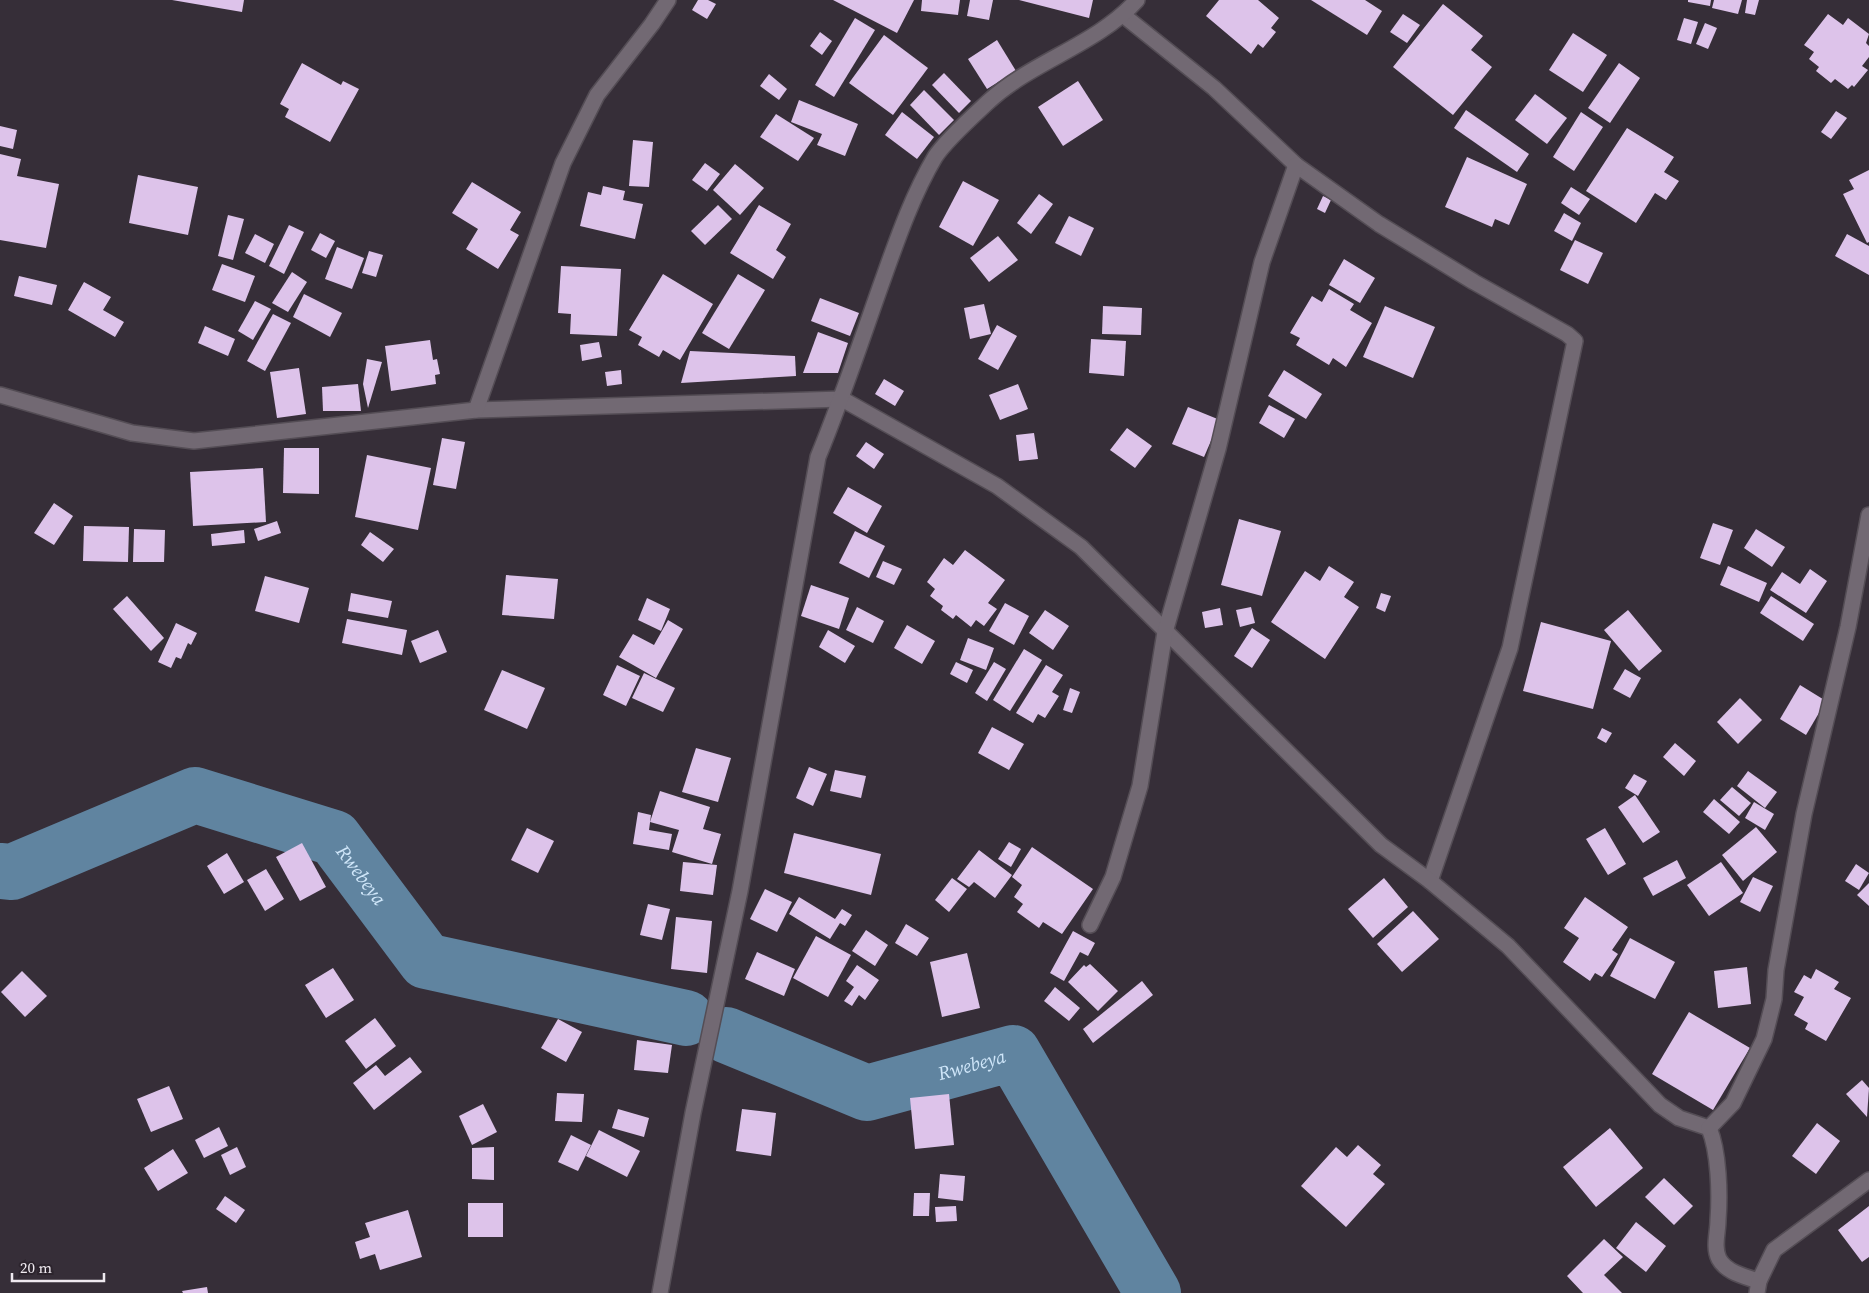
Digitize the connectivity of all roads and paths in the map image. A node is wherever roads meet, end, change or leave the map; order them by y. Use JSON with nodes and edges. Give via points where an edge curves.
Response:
{"nodes":[{"id":1,"x":668,"y":0,"type":"edge"},
{"id":2,"x":1137,"y":0,"type":"edge"},
{"id":3,"x":1123,"y":16,"type":"junction"},
{"id":4,"x":1296,"y":165,"type":"junction"},
{"id":5,"x":0,"y":396,"type":"edge"},
{"id":6,"x":842,"y":399,"type":"junction"},
{"id":7,"x":476,"y":410,"type":"junction"},
{"id":8,"x":1869,"y":515,"type":"edge"},
{"id":9,"x":1165,"y":632,"type":"junction"},
{"id":10,"x":1430,"y":881,"type":"junction"},
{"id":11,"x":1090,"y":925,"type":"dead end"},
{"id":12,"x":1709,"y":1128,"type":"junction"},
{"id":13,"x":1869,"y":1180,"type":"edge"},
{"id":14,"x":1758,"y":1287,"type":"edge"},
{"id":15,"x":660,"y":1293,"type":"edge"}],
"edges":[{"from":1,"to":7,"type":"street","via":[[596,95],[563,163]]},
{"from":2,"to":3,"type":"street"},
{"from":3,"to":4,"type":"street","via":[[1214,88]]},
{"from":3,"to":6,"type":"street","via":[[1029,71],[989,101],[936,155],[899,234]]},
{"from":4,"to":9,"type":"street","via":[[1262,262],[1218,449]]},
{"from":4,"to":10,"type":"street","via":[[1379,224],[1575,341],[1510,648]]},
{"from":5,"to":7,"type":"street","via":[[132,433],[194,441]]},
{"from":6,"to":7,"type":"street"},
{"from":6,"to":9,"type":"street","via":[[997,486],[1081,547]]},
{"from":6,"to":15,"type":"street","via":[[818,457],[740,891],[693,1113]]},
{"from":8,"to":12,"type":"street","via":[[1848,627],[1804,814],[1776,970],[1774,999],[1764,1040],[1733,1103]]},
{"from":9,"to":10,"type":"street","via":[[1381,845]]},
{"from":9,"to":11,"type":"street","via":[[1140,786],[1113,877]]},
{"from":10,"to":12,"type":"street","via":[[1508,946],[1660,1105],[1679,1118]]},
{"from":12,"to":14,"type":"street","via":[[1715,1143],[1716,1245],[1720,1260]]},
{"from":13,"to":14,"type":"street","via":[[1774,1250]]}]}
